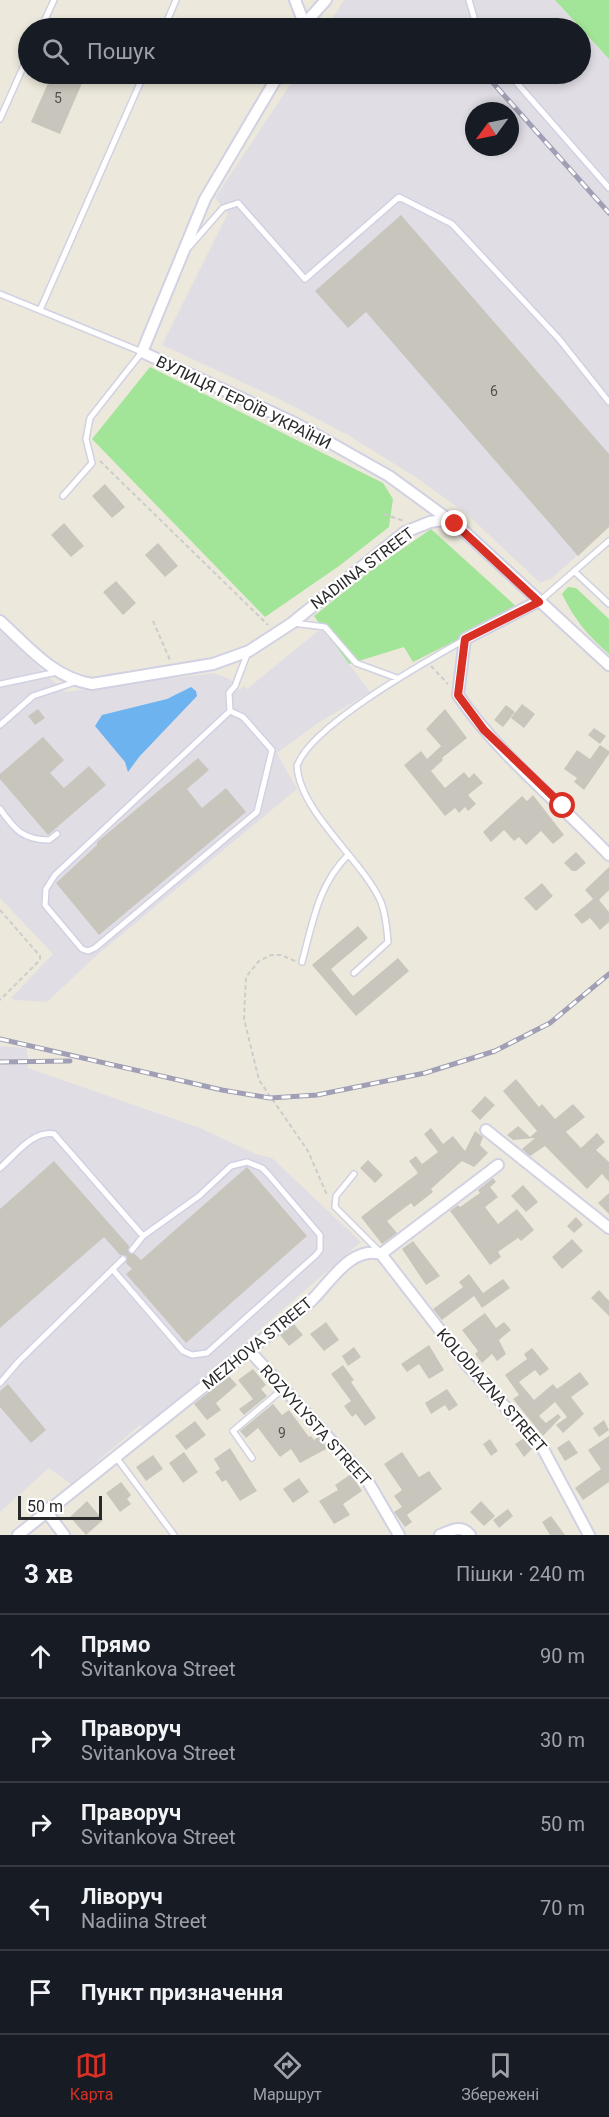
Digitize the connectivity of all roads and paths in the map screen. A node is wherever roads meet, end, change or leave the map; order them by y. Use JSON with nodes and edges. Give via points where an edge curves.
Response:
{"nodes":[{"id":1,"x":53,"y":0,"type":"edge"},
{"id":2,"x":176,"y":0,"type":"edge"},
{"id":3,"x":294,"y":0,"type":"edge"},
{"id":4,"x":326,"y":0,"type":"edge"},
{"id":5,"x":469,"y":0,"type":"edge"},
{"id":6,"x":45,"y":18,"type":"edge"},
{"id":7,"x":168,"y":18,"type":"edge"},
{"id":8,"x":300,"y":18,"type":"edge"},
{"id":9,"x":309,"y":18,"type":"edge"},
{"id":10,"x":474,"y":18,"type":"edge"},
{"id":11,"x":18,"y":78,"type":"edge"},
{"id":12,"x":140,"y":84,"type":"edge"},
{"id":13,"x":273,"y":84,"type":"edge"},
{"id":14,"x":517,"y":84,"type":"edge"},
{"id":15,"x":0,"y":119,"type":"edge"},
{"id":16,"x":609,"y":188,"type":"edge"},
{"id":17,"x":185,"y":251,"type":"junction"},
{"id":18,"x":0,"y":294,"type":"edge"},
{"id":19,"x":40,"y":310,"type":"junction"},
{"id":20,"x":142,"y":352,"type":"junction"},
{"id":21,"x":609,"y":402,"type":"edge"},
{"id":22,"x":92,"y":453,"type":"junction"},
{"id":23,"x":63,"y":495,"type":"dead end"},
{"id":24,"x":384,"y":514,"type":"dead end"},
{"id":25,"x":455,"y":524,"type":"junction"},
{"id":26,"x":413,"y":528,"type":"junction"},
{"id":27,"x":609,"y":541,"type":"edge"},
{"id":28,"x":574,"y":571,"type":"junction"},
{"id":29,"x":539,"y":602,"type":"junction"},
{"id":30,"x":609,"y":604,"type":"edge"},
{"id":31,"x":0,"y":621,"type":"edge"},
{"id":32,"x":153,"y":621,"type":"dead end"},
{"id":33,"x":292,"y":623,"type":"junction"},
{"id":34,"x":277,"y":633,"type":"junction"},
{"id":35,"x":465,"y":639,"type":"junction"},
{"id":36,"x":249,"y":651,"type":"junction"},
{"id":37,"x":426,"y":661,"type":"junction"},
{"id":38,"x":609,"y":665,"type":"edge"},
{"id":39,"x":173,"y":671,"type":"junction"},
{"id":40,"x":57,"y":672,"type":"junction"},
{"id":41,"x":397,"y":678,"type":"junction"},
{"id":42,"x":76,"y":681,"type":"junction"},
{"id":43,"x":0,"y":684,"type":"edge"},
{"id":44,"x":458,"y":695,"type":"junction"},
{"id":45,"x":230,"y":711,"type":"junction"},
{"id":46,"x":0,"y":725,"type":"edge"},
{"id":47,"x":0,"y":809,"type":"edge"},
{"id":48,"x":57,"y":834,"type":"dead end"},
{"id":49,"x":348,"y":855,"type":"junction"},
{"id":50,"x":609,"y":855,"type":"edge"},
{"id":51,"x":0,"y":910,"type":"edge"},
{"id":52,"x":302,"y":962,"type":"joint"},
{"id":53,"x":354,"y":973,"type":"dead end"},
{"id":54,"x":0,"y":1000,"type":"edge"},
{"id":55,"x":486,"y":1130,"type":"dead end"},
{"id":56,"x":498,"y":1165,"type":"dead end"},
{"id":57,"x":0,"y":1168,"type":"edge"},
{"id":58,"x":354,"y":1174,"type":"dead end"},
{"id":59,"x":328,"y":1197,"type":"dead end"},
{"id":60,"x":609,"y":1228,"type":"edge"},
{"id":61,"x":143,"y":1236,"type":"junction"},
{"id":62,"x":132,"y":1250,"type":"dead end"},
{"id":63,"x":381,"y":1254,"type":"junction"},
{"id":64,"x":123,"y":1259,"type":"dead end"},
{"id":65,"x":114,"y":1271,"type":"junction"},
{"id":66,"x":248,"y":1349,"type":"junction"},
{"id":67,"x":0,"y":1383,"type":"edge"},
{"id":68,"x":284,"y":1388,"type":"junction"},
{"id":69,"x":116,"y":1457,"type":"junction"},
{"id":70,"x":252,"y":1458,"type":"dead end"},
{"id":71,"x":49,"y":1508,"type":"junction"},
{"id":72,"x":18,"y":1535,"type":"edge"},
{"id":73,"x":64,"y":1535,"type":"edge"},
{"id":74,"x":174,"y":1535,"type":"edge"},
{"id":75,"x":399,"y":1535,"type":"edge"},
{"id":76,"x":440,"y":1535,"type":"edge"},
{"id":77,"x":470,"y":1535,"type":"edge"},
{"id":78,"x":589,"y":1535,"type":"edge"}],
"edges":[{"from":1,"to":6,"type":"lane"},
{"from":2,"to":7,"type":"lane"},
{"from":3,"to":8,"type":"street"},
{"from":4,"to":9,"type":"street"},
{"from":5,"to":10,"type":"lane"},
{"from":11,"to":15,"type":"lane"},
{"from":12,"to":19,"type":"lane"},
{"from":13,"to":17,"type":"street","name":"ВУЛИЦЯ ГЕРОЇВ УКРАЇНИ","via":[[205,199]]},
{"from":14,"to":16,"type":"lane"},
{"from":17,"to":20,"type":"street","name":"ВУЛИЦЯ ГЕРОЇВ УКРАЇНИ"},
{"from":17,"to":21,"type":"lane","via":[[223,208],[238,203],[305,279],[399,197],[452,224],[559,339]]},
{"from":18,"to":19,"type":"lane"},
{"from":19,"to":20,"type":"lane"},
{"from":20,"to":22,"type":"lane","via":[[90,418],[86,439]]},
{"from":20,"to":25,"type":"street","name":"ВУЛИЦЯ ГЕРОЇВ УКРАЇНИ","via":[[297,424],[389,476]]},
{"from":22,"to":23,"type":"lane","via":[[92,463]]},
{"from":22,"to":34,"type":"path"},
{"from":24,"to":26,"type":"path"},
{"from":25,"to":26,"type":"street","name":"NADIINA STREET","via":[[443,520]]},
{"from":25,"to":29,"type":"street"},
{"from":26,"to":33,"type":"street","name":"NADIINA STREET"},
{"from":27,"to":28,"type":"lane"},
{"from":28,"to":29,"type":"lane"},
{"from":28,"to":30,"type":"lane"},
{"from":29,"to":35,"type":"street"},
{"from":29,"to":38,"type":"street"},
{"from":31,"to":40,"type":"street"},
{"from":32,"to":39,"type":"path"},
{"from":33,"to":34,"type":"street","name":"NADIINA STREET"},
{"from":33,"to":41,"type":"lane","via":[[325,627],[356,663]]},
{"from":34,"to":36,"type":"street","name":"NADIINA STREET"},
{"from":35,"to":37,"type":"lane"},
{"from":35,"to":44,"type":"street"},
{"from":36,"to":39,"type":"street","name":"NADIINA STREET","via":[[213,664]]},
{"from":36,"to":45,"type":"lane","via":[[229,693]]},
{"from":37,"to":41,"type":"lane"},
{"from":37,"to":44,"type":"path"},
{"from":39,"to":42,"type":"street","name":"NADIINA STREET","via":[[92,684]]},
{"from":40,"to":42,"type":"street"},
{"from":40,"to":43,"type":"lane"},
{"from":41,"to":49,"type":"lane","via":[[316,740],[297,766],[305,792]]},
{"from":42,"to":46,"type":"lane","via":[[33,696]]},
{"from":44,"to":50,"type":"street","via":[[484,730]]},
{"from":45,"to":45,"type":"lane","via":[[55,875],[46,889],[45,905],[82,949],[94,948],[257,812],[272,750],[243,717]]},
{"from":47,"to":48,"type":"lane","via":[[22,836],[49,840]]},
{"from":49,"to":52,"type":"lane","via":[[323,887]]},
{"from":49,"to":53,"type":"lane","via":[[381,902],[388,942]]},
{"from":51,"to":54,"type":"path","via":[[40,960]]},
{"from":52,"to":59,"type":"path","via":[[281,955],[259,961],[246,977],[244,1019],[259,1080],[308,1151]]},
{"from":55,"to":60,"type":"street"},
{"from":56,"to":63,"type":"street","name":"MEZHOVA STREET"},
{"from":57,"to":61,"type":"lane","via":[[37,1135],[54,1134]]},
{"from":58,"to":63,"type":"lane","via":[[336,1196],[335,1207]]},
{"from":61,"to":62,"type":"lane"},
{"from":61,"to":65,"type":"lane","via":[[199,1196],[231,1166],[247,1162],[268,1174],[320,1235],[322,1243],[316,1255],[207,1353],[200,1355],[183,1351]]},
{"from":63,"to":66,"type":"street","name":"MEZHOVA STREET","via":[[366,1252],[355,1257],[311,1301]]},
{"from":63,"to":78,"type":"street","name":"KOLODIAZNA STREET","via":[[467,1365],[542,1447]]},
{"from":64,"to":65,"type":"lane"},
{"from":65,"to":67,"type":"lane"},
{"from":66,"to":68,"type":"street","name":"ROZVYLYSTA STREET"},
{"from":66,"to":69,"type":"street","name":"MEZHOVA STREET"},
{"from":68,"to":70,"type":"lane","via":[[233,1431]]},
{"from":68,"to":75,"type":"street","name":"ROZVYLYSTA STREET","via":[[367,1480]]},
{"from":69,"to":71,"type":"street","name":"MEZHOVA STREET"},
{"from":69,"to":74,"type":"lane"},
{"from":71,"to":72,"type":"street","name":"MEZHOVA STREET"},
{"from":71,"to":73,"type":"street","via":[[49,1515]]},
{"from":76,"to":77,"type":"street","via":[[461,1528]]}]}
